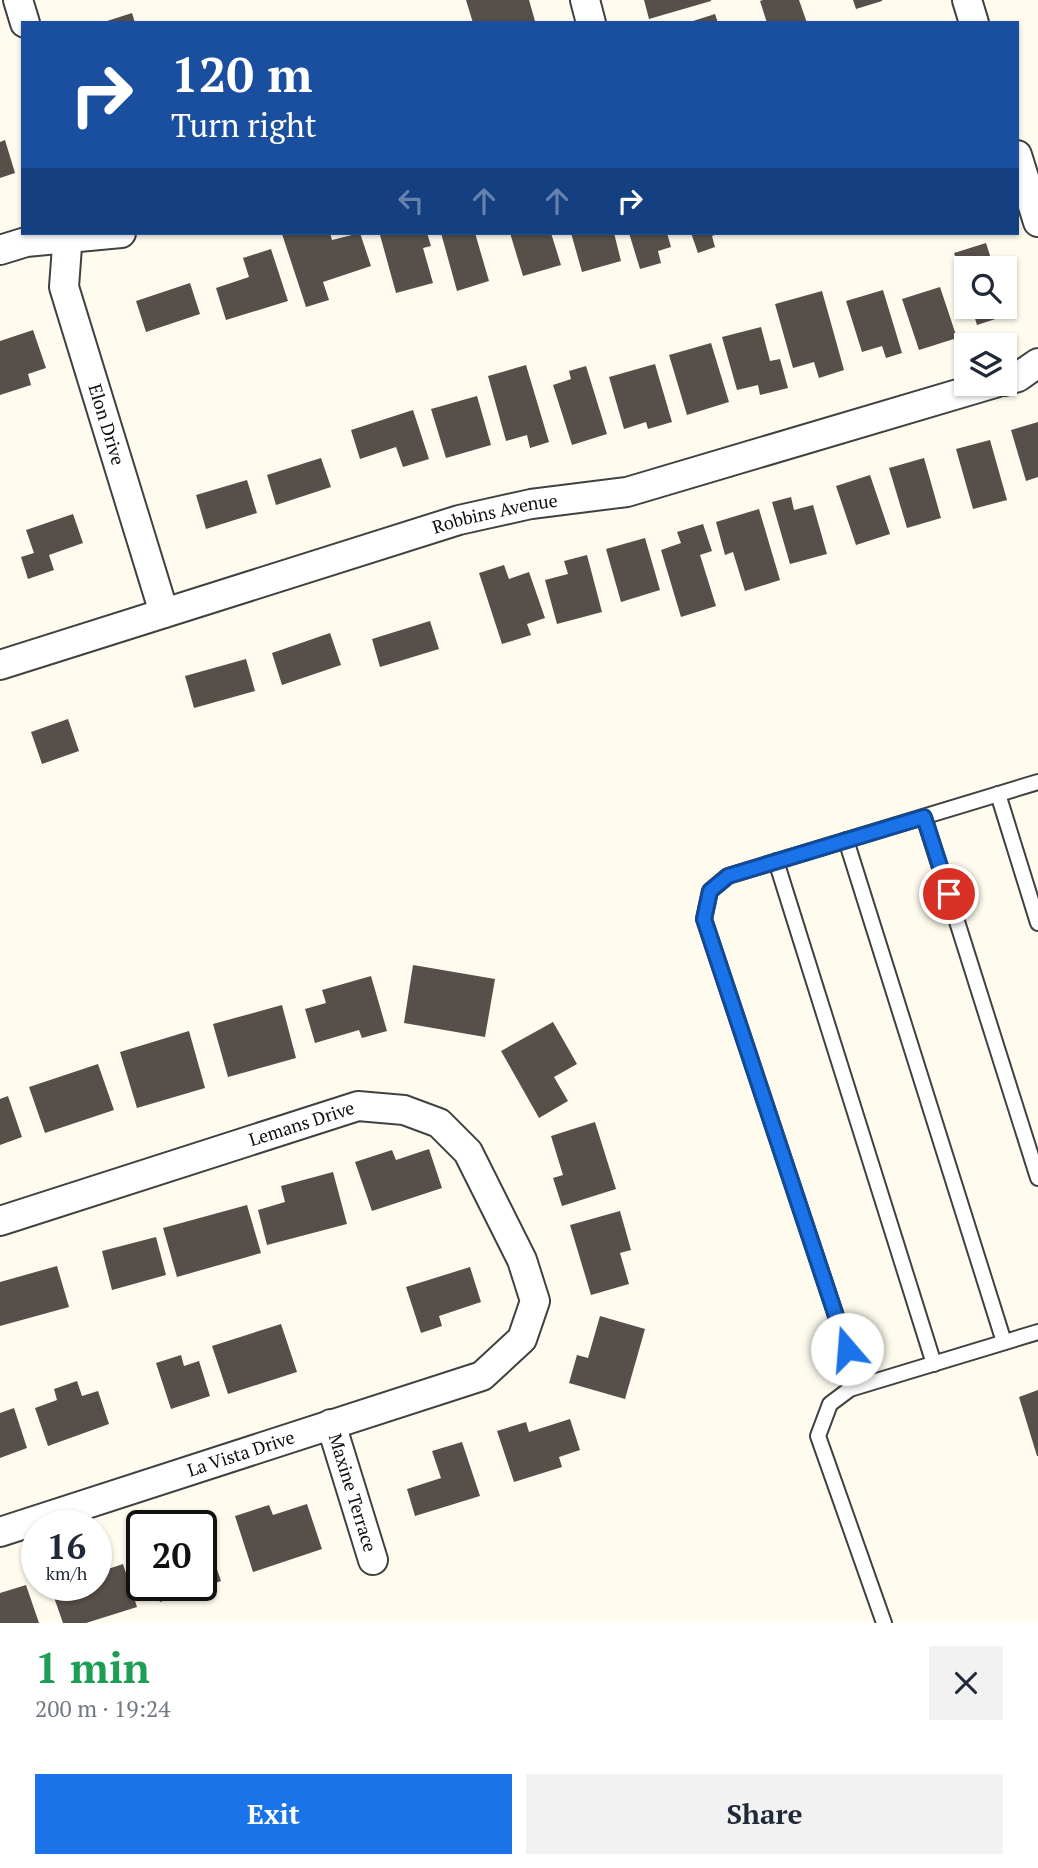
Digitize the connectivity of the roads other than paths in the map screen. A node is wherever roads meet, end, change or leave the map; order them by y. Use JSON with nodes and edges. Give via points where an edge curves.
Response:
{"nodes":[{"id":1,"x":18,"y":0,"type":"edge"},
{"id":2,"x":585,"y":0,"type":"edge"},
{"id":3,"x":967,"y":0,"type":"edge"},
{"id":4,"x":24,"y":21,"type":"edge"},
{"id":5,"x":590,"y":21,"type":"edge"},
{"id":6,"x":973,"y":21,"type":"edge"},
{"id":7,"x":1019,"y":161,"type":"edge"},
{"id":8,"x":1038,"y":222,"type":"edge"},
{"id":9,"x":68,"y":235,"type":"edge"},
{"id":10,"x":0,"y":250,"type":"edge"},
{"id":11,"x":1038,"y":363,"type":"edge"},
{"id":12,"x":1017,"y":377,"type":"edge"},
{"id":13,"x":954,"y":395,"type":"edge"},
{"id":14,"x":164,"y":613,"type":"junction"},
{"id":15,"x":0,"y":665,"type":"edge"},
{"id":16,"x":1038,"y":782,"type":"edge"},
{"id":17,"x":998,"y":794,"type":"junction"},
{"id":18,"x":924,"y":817,"type":"junction"},
{"id":19,"x":846,"y":840,"type":"junction"},
{"id":20,"x":776,"y":861,"type":"junction"},
{"id":21,"x":1038,"y":923,"type":"edge"},
{"id":22,"x":1038,"y":1178,"type":"edge"},
{"id":23,"x":0,"y":1221,"type":"edge"},
{"id":24,"x":1038,"y":1332,"type":"edge"},
{"id":25,"x":1004,"y":1342,"type":"junction"},
{"id":26,"x":934,"y":1364,"type":"junction"},
{"id":27,"x":482,"y":1376,"type":"joint"},
{"id":28,"x":850,"y":1390,"type":"junction"},
{"id":29,"x":331,"y":1424,"type":"junction"},
{"id":30,"x":0,"y":1532,"type":"edge"},
{"id":31,"x":373,"y":1560,"type":"dead end"},
{"id":32,"x":884,"y":1623,"type":"edge"}],
"edges":[{"from":1,"to":4,"type":"street"},
{"from":2,"to":5,"type":"street"},
{"from":3,"to":6,"type":"street"},
{"from":7,"to":8,"type":"street"},
{"from":9,"to":10,"type":"street"},
{"from":9,"to":14,"type":"street","name":"Elon Drive","via":[[64,287]]},
{"from":11,"to":12,"type":"street"},
{"from":13,"to":14,"type":"street","name":"Robbins Avenue","via":[[627,492],[531,504],[459,520]]},
{"from":14,"to":15,"type":"street","name":"Robbins Avenue"},
{"from":16,"to":17,"type":"lane"},
{"from":17,"to":18,"type":"lane"},
{"from":17,"to":21,"type":"lane"},
{"from":18,"to":19,"type":"lane"},
{"from":18,"to":22,"type":"lane"},
{"from":19,"to":20,"type":"lane"},
{"from":19,"to":25,"type":"lane"},
{"from":20,"to":26,"type":"lane"},
{"from":20,"to":28,"type":"lane","via":[[728,876],[710,891],[704,919],[858,1374]]},
{"from":23,"to":27,"type":"street","name":"Lemans Drive","via":[[358,1106],[404,1110],[439,1123],[468,1152],[522,1260],[535,1301],[522,1339]]},
{"from":24,"to":25,"type":"lane"},
{"from":25,"to":26,"type":"lane"},
{"from":26,"to":28,"type":"lane"},
{"from":27,"to":29,"type":"street","name":"La Vista Drive"},
{"from":28,"to":32,"type":"lane","via":[[830,1404],[818,1436]]},
{"from":29,"to":30,"type":"street","name":"La Vista Drive"},
{"from":29,"to":31,"type":"street","name":"Maxine Terrace"}]}
